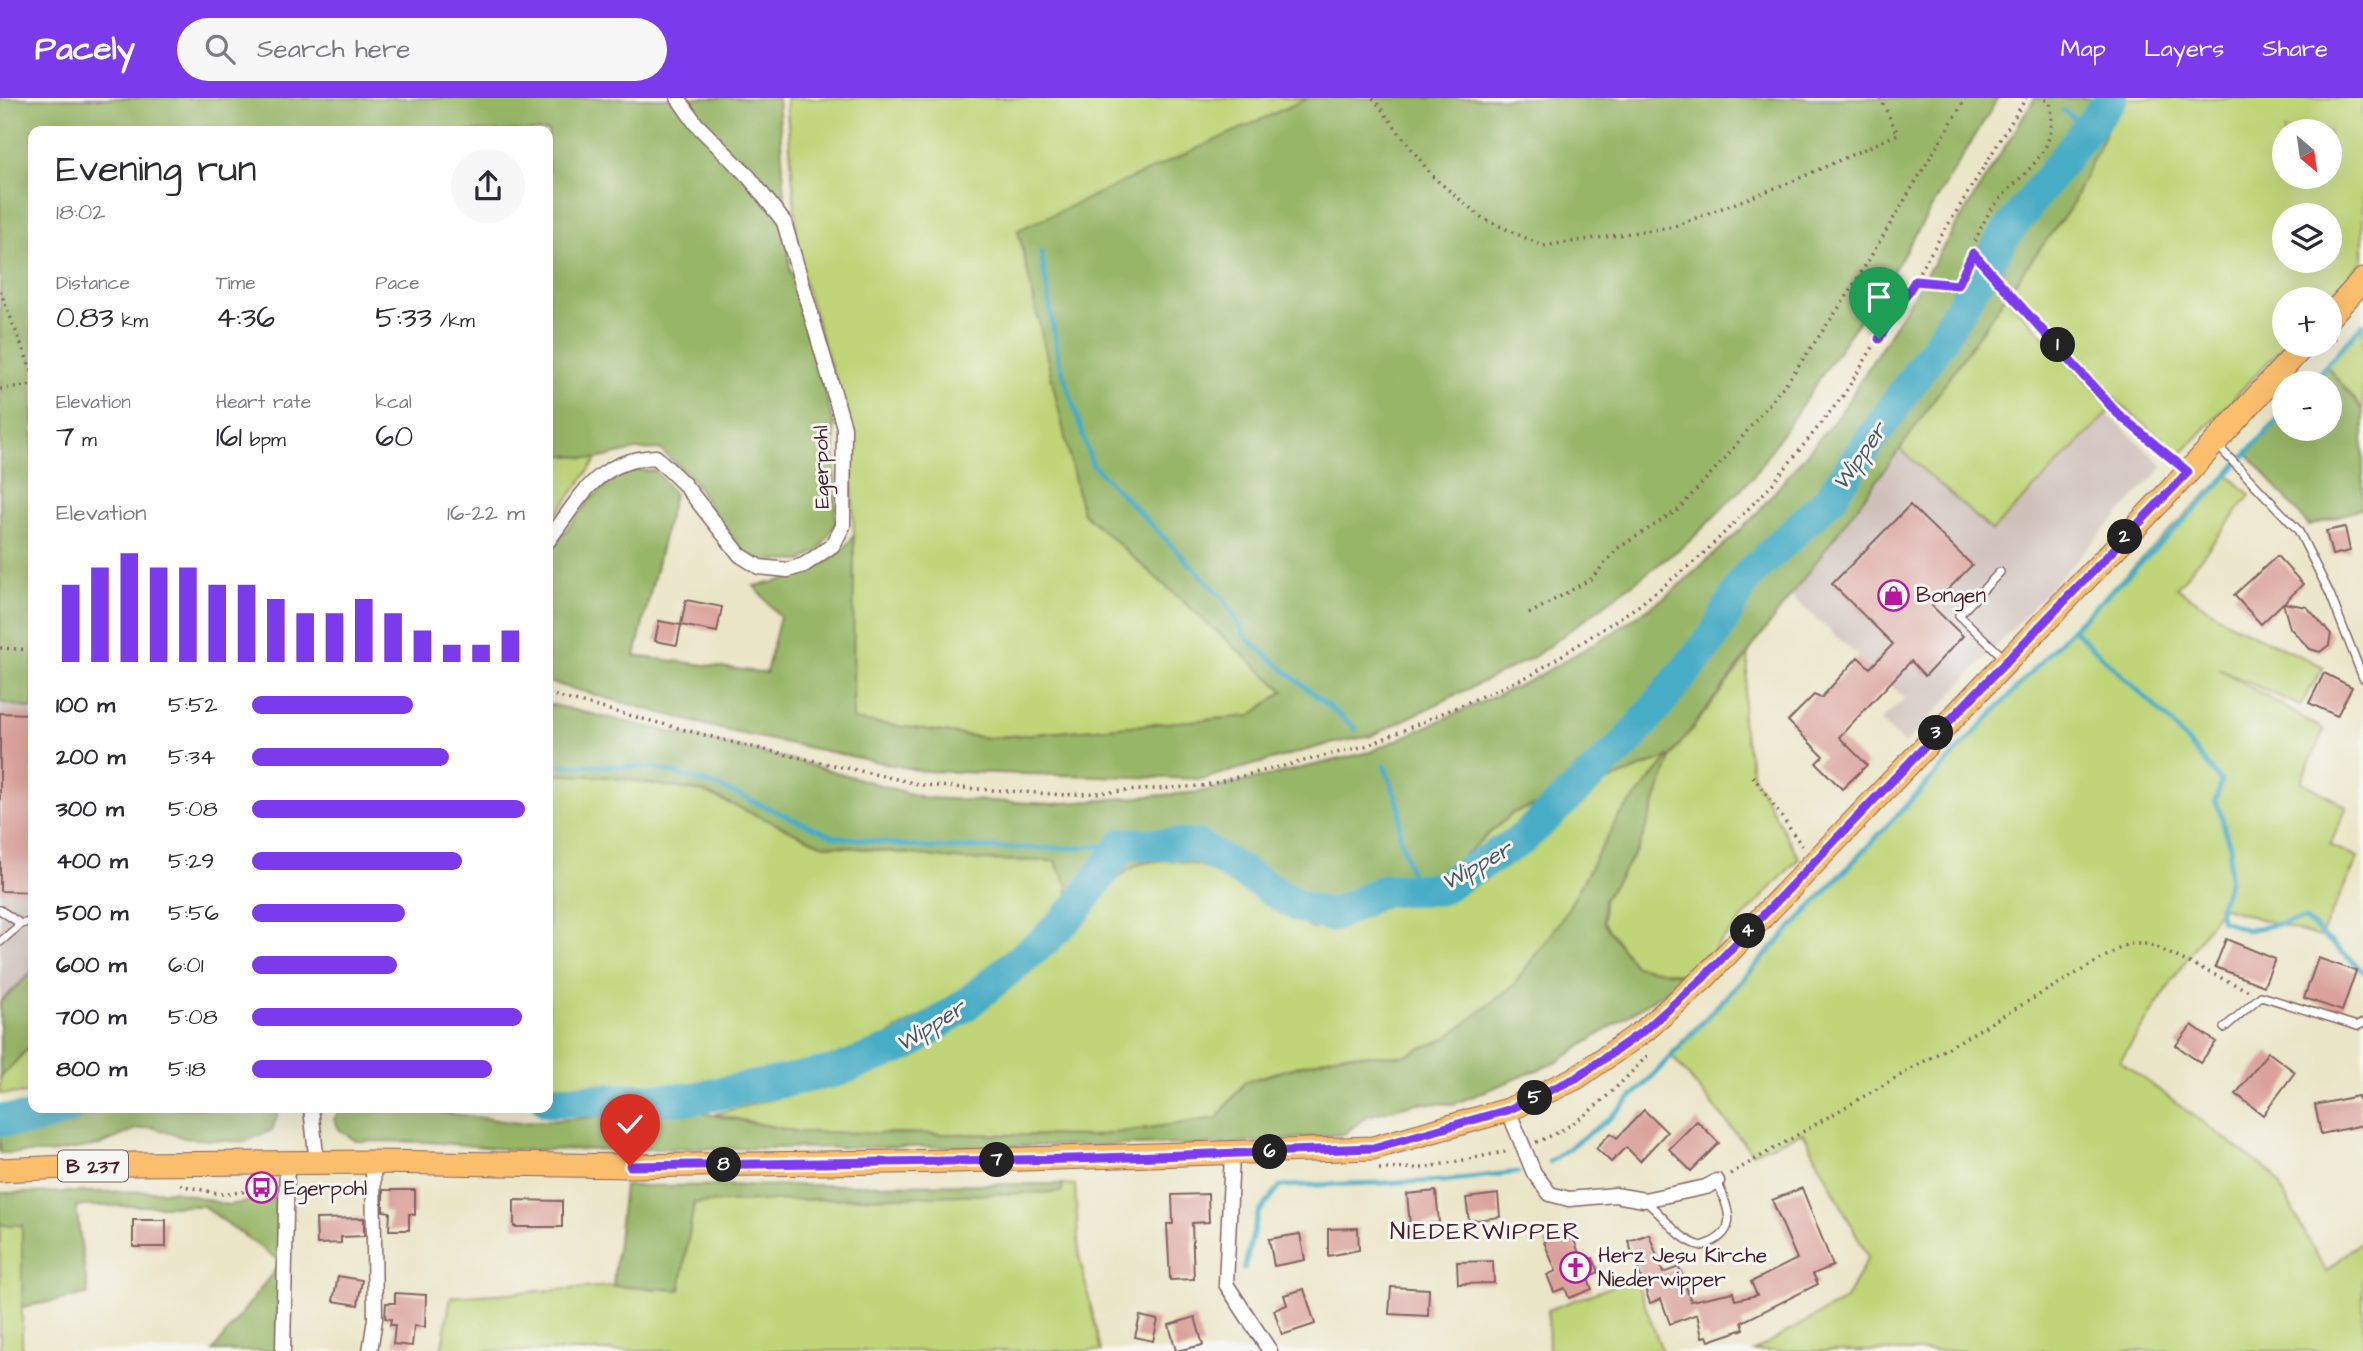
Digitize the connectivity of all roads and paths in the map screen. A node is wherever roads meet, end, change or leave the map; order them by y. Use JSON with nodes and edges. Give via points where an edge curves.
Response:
{"nodes":[{"id":1,"x":678,"y":98,"type":"edge"},
{"id":2,"x":1373,"y":98,"type":"edge"},
{"id":3,"x":1880,"y":98,"type":"edge"},
{"id":4,"x":1966,"y":98,"type":"edge"},
{"id":5,"x":2043,"y":98,"type":"edge"},
{"id":6,"x":2025,"y":100,"type":"edge"},
{"id":7,"x":1973,"y":253,"type":"junction"},
{"id":8,"x":2363,"y":280,"type":"edge"},
{"id":9,"x":1915,"y":281,"type":"junction"},
{"id":10,"x":0,"y":291,"type":"edge"},
{"id":11,"x":2342,"y":303,"type":"edge"},
{"id":12,"x":2295,"y":357,"type":"edge"},
{"id":13,"x":28,"y":361,"type":"edge"},
{"id":14,"x":28,"y":386,"type":"edge"},
{"id":15,"x":0,"y":389,"type":"edge"},
{"id":16,"x":2221,"y":450,"type":"junction"},
{"id":17,"x":2188,"y":472,"type":"junction"},
{"id":18,"x":553,"y":534,"type":"edge"},
{"id":19,"x":2000,"y":572,"type":"dead end"},
{"id":20,"x":1530,"y":614,"type":"dead end"},
{"id":21,"x":0,"y":648,"type":"edge"},
{"id":22,"x":28,"y":650,"type":"edge"},
{"id":23,"x":2005,"y":660,"type":"junction"},
{"id":24,"x":2363,"y":678,"type":"edge"},
{"id":25,"x":553,"y":695,"type":"edge"},
{"id":26,"x":1753,"y":776,"type":"dead end"},
{"id":27,"x":1815,"y":862,"type":"junction"},
{"id":28,"x":0,"y":910,"type":"edge"},
{"id":29,"x":28,"y":922,"type":"edge"},
{"id":30,"x":21,"y":924,"type":"junction"},
{"id":31,"x":0,"y":942,"type":"edge"},
{"id":32,"x":2260,"y":996,"type":"junction"},
{"id":33,"x":2363,"y":1023,"type":"edge"},
{"id":34,"x":2224,"y":1028,"type":"dead end"},
{"id":35,"x":1654,"y":1049,"type":"dead end"},
{"id":36,"x":1508,"y":1110,"type":"junction"},
{"id":37,"x":311,"y":1113,"type":"edge"},
{"id":38,"x":1523,"y":1146,"type":"junction"},
{"id":39,"x":1232,"y":1154,"type":"junction"},
{"id":40,"x":373,"y":1162,"type":"junction"},
{"id":41,"x":317,"y":1164,"type":"junction"},
{"id":42,"x":1377,"y":1169,"type":"dead end"},
{"id":43,"x":0,"y":1170,"type":"edge"},
{"id":44,"x":286,"y":1175,"type":"junction"},
{"id":45,"x":1717,"y":1181,"type":"junction"},
{"id":46,"x":175,"y":1183,"type":"dead end"},
{"id":47,"x":1644,"y":1200,"type":"junction"},
{"id":48,"x":283,"y":1351,"type":"edge"},
{"id":49,"x":370,"y":1351,"type":"edge"},
{"id":50,"x":1270,"y":1351,"type":"edge"}],
"edges":[{"from":1,"to":18,"type":"street","name":"Egerpohl","via":[[784,222],[844,427],[842,526],[833,545],[804,565],[788,570],[759,568],[740,555],[684,484],[656,457],[634,458],[608,468]]},
{"from":2,"to":3,"type":"path","via":[[1433,177],[1482,218],[1543,246],[1672,227],[1791,182],[1898,134]]},
{"from":4,"to":20,"type":"path","via":[[1847,296],[1790,378],[1726,457],[1678,510],[1618,548],[1591,579]]},
{"from":5,"to":7,"type":"path","via":[[2050,103],[2053,117],[2050,137],[2040,158],[1985,219]]},
{"from":6,"to":9,"type":"path"},
{"from":7,"to":9,"type":"path","via":[[1958,285]]},
{"from":7,"to":17,"type":"path","via":[[2117,413]]},
{"from":8,"to":11,"type":"main road"},
{"from":9,"to":25,"type":"path","via":[[1843,396],[1770,487],[1700,557],[1638,606],[1533,674],[1369,745],[1202,786],[1064,795],[923,785],[739,744]]},
{"from":10,"to":13,"type":"path"},
{"from":12,"to":16,"type":"main road","number":"B 237"},
{"from":14,"to":15,"type":"path"},
{"from":16,"to":17,"type":"main road","number":"B 237"},
{"from":16,"to":24,"type":"lane","via":[[2298,530],[2330,594]]},
{"from":17,"to":23,"type":"main road","number":"B 237"},
{"from":19,"to":23,"type":"lane","via":[[1959,615]]},
{"from":21,"to":22,"type":"path"},
{"from":23,"to":27,"type":"main road","number":"B 237"},
{"from":26,"to":27,"type":"path"},
{"from":27,"to":36,"type":"main road","number":"B 237","via":[[1703,978],[1645,1030],[1576,1078]]},
{"from":28,"to":30,"type":"lane"},
{"from":29,"to":30,"type":"lane"},
{"from":30,"to":31,"type":"lane"},
{"from":32,"to":33,"type":"lane","via":[[2357,1027]]},
{"from":32,"to":34,"type":"lane"},
{"from":32,"to":45,"type":"path","via":[[2149,944],[2127,944]]},
{"from":35,"to":38,"type":"path","via":[[1606,1098],[1555,1135]]},
{"from":36,"to":38,"type":"street"},
{"from":36,"to":39,"type":"main road","number":"B 237","via":[[1373,1148]]},
{"from":37,"to":41,"type":"street"},
{"from":38,"to":42,"type":"path","via":[[1423,1168]]},
{"from":38,"to":47,"type":"street","via":[[1550,1194],[1569,1199],[1615,1195]]},
{"from":39,"to":40,"type":"main road","number":"B 237","via":[[630,1166]]},
{"from":39,"to":50,"type":"street","via":[[1226,1284]]},
{"from":40,"to":41,"type":"main road","number":"B 237"},
{"from":40,"to":49,"type":"street","via":[[375,1319]]},
{"from":41,"to":44,"type":"main road","number":"B 237"},
{"from":43,"to":44,"type":"main road","number":"B 237","via":[[132,1164]]},
{"from":44,"to":46,"type":"path","via":[[220,1194]]},
{"from":44,"to":48,"type":"street"},
{"from":45,"to":47,"type":"street"},
{"from":45,"to":47,"type":"lane","via":[[1730,1219],[1726,1231],[1702,1246],[1681,1237]]}]}
